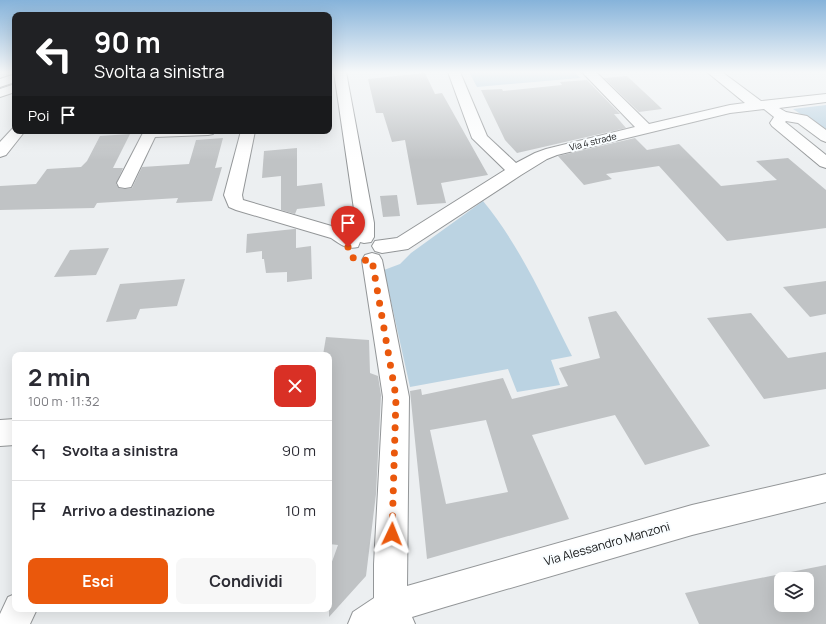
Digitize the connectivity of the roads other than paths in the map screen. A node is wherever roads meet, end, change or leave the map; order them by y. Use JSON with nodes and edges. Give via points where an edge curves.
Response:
{"nodes":[{"id":1,"x":345,"y":101,"type":"edge"},
{"id":2,"x":465,"y":101,"type":"edge"},
{"id":3,"x":617,"y":101,"type":"edge"},
{"id":4,"x":756,"y":101,"type":"edge"},
{"id":5,"x":797,"y":101,"type":"edge"},
{"id":6,"x":762,"y":105,"type":"junction"},
{"id":7,"x":782,"y":116,"type":"junction"},
{"id":8,"x":645,"y":129,"type":"junction"},
{"id":9,"x":15,"y":134,"type":"edge"},
{"id":10,"x":150,"y":134,"type":"edge"},
{"id":11,"x":247,"y":134,"type":"edge"},
{"id":12,"x":826,"y":137,"type":"edge"},
{"id":13,"x":0,"y":152,"type":"edge"},
{"id":14,"x":826,"y":163,"type":"edge"},
{"id":15,"x":515,"y":171,"type":"junction"},
{"id":16,"x":125,"y":182,"type":"dead end"},
{"id":17,"x":367,"y":246,"type":"junction"},
{"id":18,"x":12,"y":432,"type":"edge"},
{"id":19,"x":0,"y":433,"type":"edge"},
{"id":20,"x":826,"y":488,"type":"edge"},
{"id":21,"x":19,"y":612,"type":"edge"},
{"id":22,"x":385,"y":618,"type":"edge"},
{"id":23,"x":13,"y":624,"type":"edge"}],
"edges":[{"from":1,"to":17,"type":"main road"},
{"from":2,"to":15,"type":"main road","via":[[480,138]]},
{"from":3,"to":8,"type":"main road"},
{"from":4,"to":6,"type":"main road"},
{"from":5,"to":6,"type":"main road","name":"Via 4 strade"},
{"from":6,"to":7,"type":"main road"},
{"from":6,"to":8,"type":"main road","name":"Via 4 strade","via":[[730,109]]},
{"from":7,"to":12,"type":"main road","via":[[802,119]]},
{"from":7,"to":14,"type":"main road","via":[[777,123]]},
{"from":8,"to":15,"type":"main road","name":"Via 4 strade","via":[[552,152]]},
{"from":9,"to":13,"type":"main road"},
{"from":10,"to":16,"type":"main road"},
{"from":11,"to":17,"type":"main road","via":[[233,195],[235,203],[338,234]]},
{"from":15,"to":17,"type":"main road","name":"Via 4 strade","via":[[401,244]]},
{"from":17,"to":22,"type":"main road","via":[[396,397],[390,564]]},
{"from":18,"to":19,"type":"main road"},
{"from":20,"to":22,"type":"main road","name":"Via Alessandro Manzoni","via":[[692,520]]},
{"from":21,"to":23,"type":"main road"}]}
